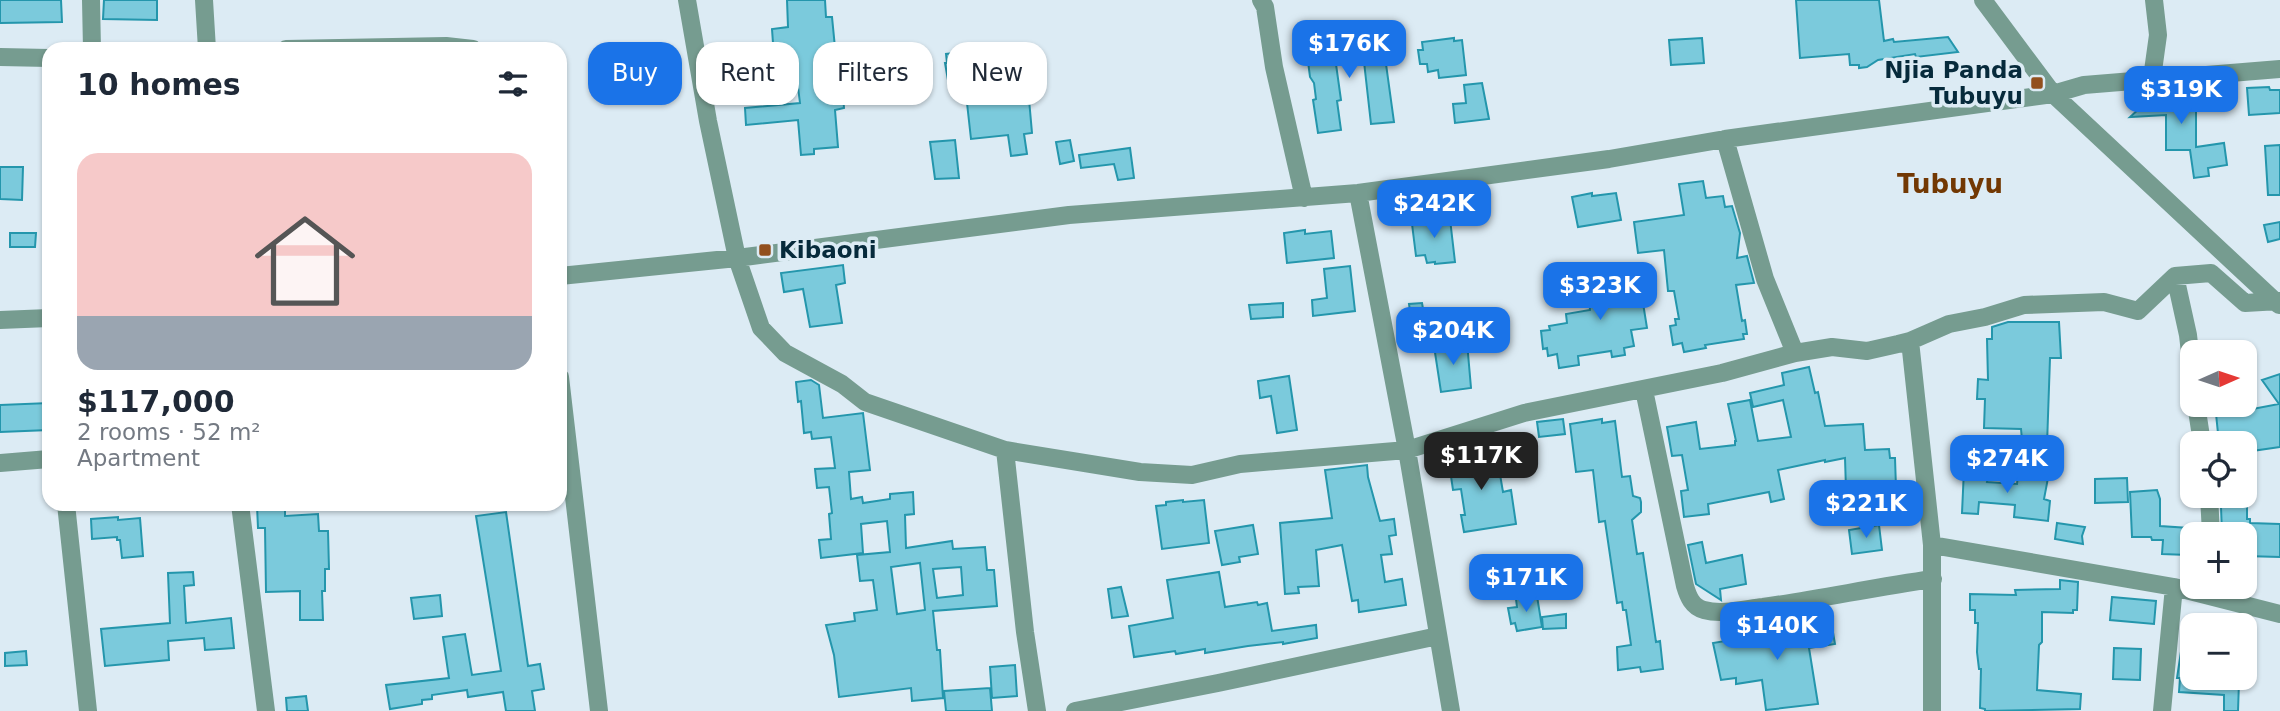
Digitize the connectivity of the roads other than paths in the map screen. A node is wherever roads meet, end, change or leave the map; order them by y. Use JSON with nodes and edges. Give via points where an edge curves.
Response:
{"nodes":[{"id":1,"x":91,"y":0,"type":"edge"},
{"id":2,"x":204,"y":0,"type":"edge"},
{"id":3,"x":687,"y":0,"type":"edge"},
{"id":4,"x":1983,"y":0,"type":"edge"},
{"id":5,"x":2154,"y":0,"type":"edge"},
{"id":6,"x":1265,"y":2,"type":"edge"},
{"id":7,"x":92,"y":42,"type":"edge"},
{"id":8,"x":207,"y":42,"type":"edge"},
{"id":9,"x":0,"y":57,"type":"edge"},
{"id":10,"x":42,"y":58,"type":"edge"},
{"id":11,"x":2280,"y":69,"type":"edge"},
{"id":12,"x":2152,"y":78,"type":"junction"},
{"id":13,"x":2053,"y":94,"type":"junction"},
{"id":14,"x":1725,"y":139,"type":"junction"},
{"id":15,"x":1358,"y":193,"type":"junction"},
{"id":16,"x":1304,"y":198,"type":"junction"},
{"id":17,"x":737,"y":258,"type":"junction"},
{"id":18,"x":567,"y":275,"type":"edge"},
{"id":19,"x":2175,"y":276,"type":"junction"},
{"id":20,"x":2278,"y":303,"type":"edge"},
{"id":21,"x":42,"y":318,"type":"edge"},
{"id":22,"x":0,"y":320,"type":"edge"},
{"id":23,"x":2189,"y":340,"type":"edge"},
{"id":24,"x":1910,"y":341,"type":"junction"},
{"id":25,"x":1795,"y":354,"type":"junction"},
{"id":26,"x":1644,"y":390,"type":"junction"},
{"id":27,"x":567,"y":435,"type":"edge"},
{"id":28,"x":1005,"y":450,"type":"junction"},
{"id":29,"x":1407,"y":450,"type":"junction"},
{"id":30,"x":42,"y":460,"type":"edge"},
{"id":31,"x":0,"y":463,"type":"edge"},
{"id":32,"x":67,"y":511,"type":"edge"},
{"id":33,"x":241,"y":511,"type":"edge"},
{"id":34,"x":1932,"y":545,"type":"junction"},
{"id":35,"x":1933,"y":579,"type":"junction"},
{"id":36,"x":2174,"y":587,"type":"junction"},
{"id":37,"x":2180,"y":588,"type":"edge"},
{"id":38,"x":2228,"y":599,"type":"edge"},
{"id":39,"x":2280,"y":614,"type":"edge"},
{"id":40,"x":1438,"y":636,"type":"junction"},
{"id":41,"x":88,"y":711,"type":"edge"},
{"id":42,"x":266,"y":711,"type":"edge"},
{"id":43,"x":600,"y":711,"type":"edge"},
{"id":44,"x":1037,"y":711,"type":"edge"},
{"id":45,"x":1075,"y":711,"type":"edge"},
{"id":46,"x":1451,"y":711,"type":"edge"},
{"id":47,"x":1932,"y":711,"type":"edge"},
{"id":48,"x":2162,"y":711,"type":"edge"}],
"edges":[{"from":1,"to":7,"type":"street"},
{"from":2,"to":8,"type":"street"},
{"from":3,"to":17,"type":"street"},
{"from":4,"to":13,"type":"street"},
{"from":5,"to":12,"type":"street","via":[[2158,35]]},
{"from":6,"to":16,"type":"street","via":[[1274,67]]},
{"from":9,"to":10,"type":"street"},
{"from":11,"to":12,"type":"street"},
{"from":12,"to":13,"type":"street","via":[[2084,85]]},
{"from":13,"to":14,"type":"street"},
{"from":13,"to":20,"type":"street"},
{"from":14,"to":15,"type":"street"},
{"from":14,"to":25,"type":"street","via":[[1765,279]]},
{"from":15,"to":16,"type":"street"},
{"from":15,"to":29,"type":"street"},
{"from":16,"to":17,"type":"street","via":[[1069,215]]},
{"from":17,"to":18,"type":"street"},
{"from":17,"to":28,"type":"street","via":[[761,328],[785,353],[865,402]]},
{"from":19,"to":20,"type":"street","via":[[2211,273],[2245,303]]},
{"from":19,"to":23,"type":"street"},
{"from":19,"to":24,"type":"street","via":[[2138,311],[2104,302],[2024,305],[1949,324]]},
{"from":21,"to":22,"type":"street"},
{"from":24,"to":25,"type":"street","via":[[1867,351],[1832,347]]},
{"from":24,"to":34,"type":"street"},
{"from":25,"to":26,"type":"street"},
{"from":26,"to":29,"type":"street","via":[[1524,413]]},
{"from":26,"to":35,"type":"street","via":[[1685,586],[1697,606],[1727,611]]},
{"from":27,"to":43,"type":"street"},
{"from":28,"to":29,"type":"street","via":[[1140,472],[1192,475],[1240,464]]},
{"from":28,"to":44,"type":"street"},
{"from":29,"to":40,"type":"street"},
{"from":30,"to":31,"type":"street"},
{"from":32,"to":41,"type":"street"},
{"from":33,"to":42,"type":"street"},
{"from":34,"to":35,"type":"street"},
{"from":34,"to":36,"type":"street"},
{"from":35,"to":47,"type":"street"},
{"from":36,"to":37,"type":"street"},
{"from":36,"to":48,"type":"street"},
{"from":38,"to":39,"type":"street"},
{"from":40,"to":45,"type":"street"},
{"from":40,"to":46,"type":"street"}]}
